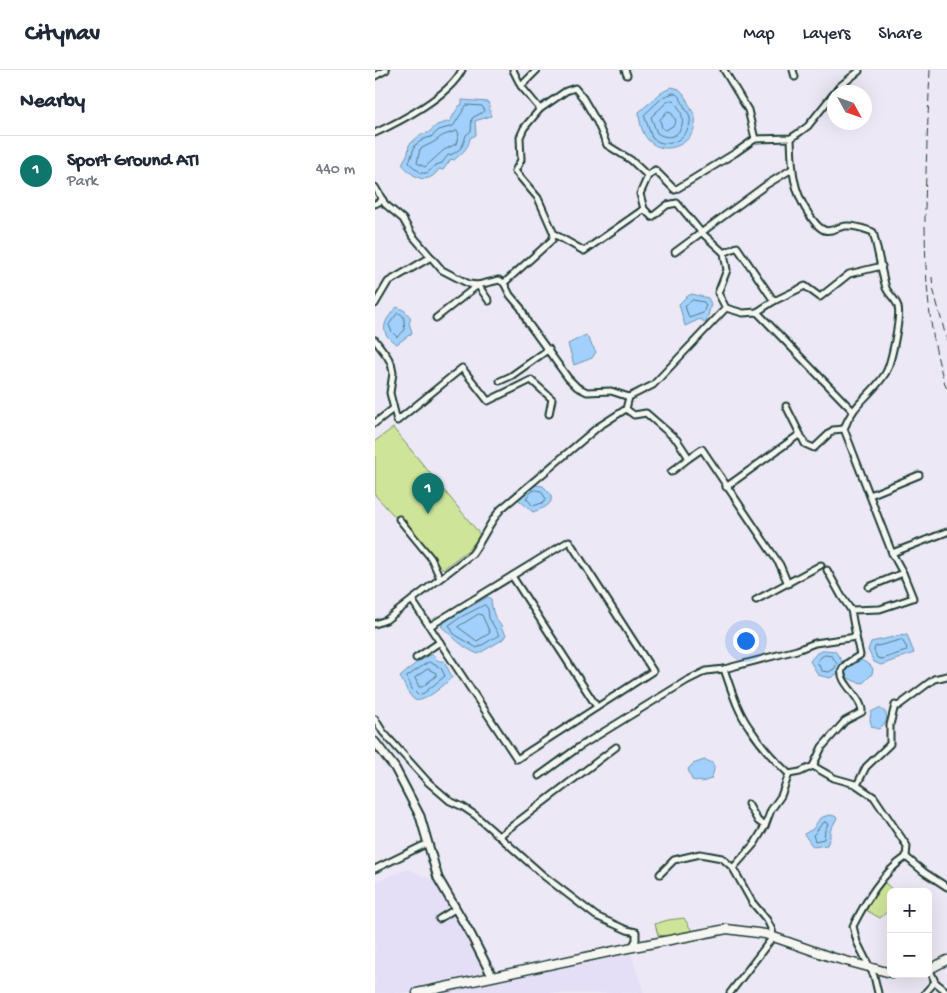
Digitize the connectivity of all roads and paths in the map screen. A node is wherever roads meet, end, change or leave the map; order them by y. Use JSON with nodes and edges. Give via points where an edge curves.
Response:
{"nodes":[{"id":1,"x":386,"y":70,"type":"edge"},
{"id":2,"x":462,"y":70,"type":"edge"},
{"id":3,"x":513,"y":70,"type":"edge"},
{"id":4,"x":537,"y":70,"type":"edge"},
{"id":5,"x":724,"y":70,"type":"edge"},
{"id":6,"x":793,"y":70,"type":"edge"},
{"id":7,"x":859,"y":71,"type":"edge"},
{"id":8,"x":375,"y":76,"type":"edge"},
{"id":9,"x":795,"y":78,"type":"dead end"},
{"id":10,"x":521,"y":86,"type":"junction"},
{"id":11,"x":540,"y":109,"type":"junction"},
{"id":12,"x":375,"y":133,"type":"edge"},
{"id":13,"x":791,"y":138,"type":"junction"},
{"id":14,"x":755,"y":139,"type":"junction"},
{"id":15,"x":792,"y":169,"type":"junction"},
{"id":16,"x":648,"y":176,"type":"junction"},
{"id":17,"x":375,"y":187,"type":"edge"},
{"id":18,"x":383,"y":200,"type":"junction"},
{"id":19,"x":375,"y":204,"type":"edge"},
{"id":20,"x":644,"y":209,"type":"junction"},
{"id":21,"x":701,"y":232,"type":"junction"},
{"id":22,"x":554,"y":234,"type":"junction"},
{"id":23,"x":675,"y":252,"type":"dead end"},
{"id":24,"x":724,"y":253,"type":"junction"},
{"id":25,"x":431,"y":256,"type":"junction"},
{"id":26,"x":881,"y":266,"type":"junction"},
{"id":27,"x":504,"y":283,"type":"junction"},
{"id":28,"x":478,"y":285,"type":"junction"},
{"id":29,"x":489,"y":301,"type":"dead end"},
{"id":30,"x":774,"y":301,"type":"junction"},
{"id":31,"x":375,"y":304,"type":"edge"},
{"id":32,"x":726,"y":308,"type":"junction"},
{"id":33,"x":757,"y":312,"type":"junction"},
{"id":34,"x":436,"y":318,"type":"dead end"},
{"id":35,"x":375,"y":340,"type":"edge"},
{"id":36,"x":549,"y":349,"type":"junction"},
{"id":37,"x":500,"y":381,"type":"dead end"},
{"id":38,"x":629,"y":397,"type":"junction"},
{"id":39,"x":786,"y":406,"type":"dead end"},
{"id":40,"x":393,"y":409,"type":"junction"},
{"id":41,"x":626,"y":409,"type":"junction"},
{"id":42,"x":853,"y":410,"type":"junction"},
{"id":43,"x":549,"y":414,"type":"dead end"},
{"id":44,"x":375,"y":423,"type":"edge"},
{"id":45,"x":844,"y":429,"type":"junction"},
{"id":46,"x":800,"y":434,"type":"junction"},
{"id":47,"x":689,"y":458,"type":"junction"},
{"id":48,"x":671,"y":472,"type":"dead end"},
{"id":49,"x":919,"y":475,"type":"dead end"},
{"id":50,"x":726,"y":487,"type":"junction"},
{"id":51,"x":870,"y":495,"type":"junction"},
{"id":52,"x":399,"y":519,"type":"dead end"},
{"id":53,"x":947,"y":532,"type":"edge"},
{"id":54,"x":892,"y":552,"type":"junction"},
{"id":55,"x":821,"y":565,"type":"dead end"},
{"id":56,"x":827,"y":570,"type":"dead end"},
{"id":57,"x":903,"y":573,"type":"junction"},
{"id":58,"x":511,"y":576,"type":"junction"},
{"id":59,"x":440,"y":578,"type":"junction"},
{"id":60,"x":788,"y":584,"type":"junction"},
{"id":61,"x":869,"y":588,"type":"dead end"},
{"id":62,"x":412,"y":600,"type":"junction"},
{"id":63,"x":756,"y":600,"type":"dead end"},
{"id":64,"x":851,"y":610,"type":"junction"},
{"id":65,"x":375,"y":624,"type":"edge"},
{"id":66,"x":430,"y":626,"type":"junction"},
{"id":67,"x":856,"y":637,"type":"junction"},
{"id":68,"x":440,"y":642,"type":"junction"},
{"id":69,"x":416,"y":658,"type":"dead end"},
{"id":70,"x":723,"y":670,"type":"junction"},
{"id":71,"x":947,"y":676,"type":"edge"},
{"id":72,"x":597,"y":707,"type":"junction"},
{"id":73,"x":375,"y":719,"type":"edge"},
{"id":74,"x":375,"y":742,"type":"edge"},
{"id":75,"x":616,"y":747,"type":"dead end"},
{"id":76,"x":813,"y":766,"type":"junction"},
{"id":77,"x":789,"y":774,"type":"junction"},
{"id":78,"x":539,"y":776,"type":"dead end"},
{"id":79,"x":857,"y":785,"type":"junction"},
{"id":80,"x":748,"y":804,"type":"dead end"},
{"id":81,"x":765,"y":826,"type":"junction"},
{"id":82,"x":499,"y":836,"type":"junction"},
{"id":83,"x":428,"y":843,"type":"junction"},
{"id":84,"x":906,"y":857,"type":"junction"},
{"id":85,"x":733,"y":868,"type":"junction"},
{"id":86,"x":375,"y":869,"type":"edge"},
{"id":87,"x":660,"y":874,"type":"dead end"},
{"id":88,"x":947,"y":887,"type":"edge"},
{"id":89,"x":455,"y":909,"type":"junction"},
{"id":90,"x":439,"y":919,"type":"dead end"},
{"id":91,"x":773,"y":937,"type":"junction"},
{"id":92,"x":632,"y":947,"type":"junction"},
{"id":93,"x":947,"y":960,"type":"edge"},
{"id":94,"x":870,"y":968,"type":"junction"},
{"id":95,"x":932,"y":968,"type":"edge"},
{"id":96,"x":887,"y":972,"type":"edge"},
{"id":97,"x":492,"y":976,"type":"junction"},
{"id":98,"x":932,"y":976,"type":"edge"},
{"id":99,"x":935,"y":982,"type":"junction"},
{"id":100,"x":947,"y":992,"type":"edge"},
{"id":101,"x":417,"y":993,"type":"edge"},
{"id":102,"x":730,"y":993,"type":"edge"},
{"id":103,"x":878,"y":993,"type":"edge"},
{"id":104,"x":925,"y":993,"type":"edge"}],
"edges":[{"from":1,"to":8,"type":"street"},
{"from":2,"to":12,"type":"street","via":[[430,103]]},
{"from":3,"to":10,"type":"street"},
{"from":4,"to":10,"type":"street"},
{"from":5,"to":14,"type":"street","via":[[748,110]]},
{"from":6,"to":9,"type":"street"},
{"from":7,"to":13,"type":"street","via":[[839,87],[808,126]]},
{"from":10,"to":11,"type":"street"},
{"from":11,"to":16,"type":"street","via":[[575,88],[597,122],[607,146],[631,160]]},
{"from":11,"to":22,"type":"street","via":[[520,137],[521,160],[515,171],[538,198]]},
{"from":13,"to":14,"type":"street"},
{"from":13,"to":15,"type":"street"},
{"from":14,"to":16,"type":"street","via":[[675,190],[655,170]]},
{"from":15,"to":21,"type":"street"},
{"from":15,"to":26,"type":"street","via":[[800,201],[817,226],[825,231],[854,226],[873,232]]},
{"from":16,"to":20,"type":"street","via":[[640,194]]},
{"from":17,"to":18,"type":"street"},
{"from":18,"to":19,"type":"street"},
{"from":18,"to":25,"type":"street","via":[[403,219]]},
{"from":20,"to":21,"type":"street","via":[[652,217],[667,205],[677,203]]},
{"from":20,"to":22,"type":"street","via":[[584,251]]},
{"from":21,"to":23,"type":"street"},
{"from":21,"to":24,"type":"street"},
{"from":22,"to":27,"type":"street","via":[[545,247]]},
{"from":24,"to":30,"type":"street","via":[[737,247]]},
{"from":24,"to":32,"type":"street","via":[[727,270],[718,293]]},
{"from":25,"to":28,"type":"street","via":[[442,270],[469,284]]},
{"from":25,"to":31,"type":"street","via":[[388,282]]},
{"from":26,"to":30,"type":"street","via":[[849,274],[820,297],[805,286]]},
{"from":26,"to":42,"type":"street","via":[[887,290],[898,307],[896,336],[885,374]]},
{"from":27,"to":28,"type":"street","via":[[499,280]]},
{"from":27,"to":36,"type":"street","via":[[528,323]]},
{"from":28,"to":29,"type":"street"},
{"from":28,"to":34,"type":"street"},
{"from":30,"to":33,"type":"street"},
{"from":32,"to":33,"type":"street","via":[[743,313]]},
{"from":32,"to":38,"type":"street","via":[[653,385]]},
{"from":33,"to":42,"type":"street"},
{"from":35,"to":40,"type":"street","via":[[391,363]]},
{"from":36,"to":37,"type":"street"},
{"from":36,"to":38,"type":"street","via":[[577,387],[587,392],[611,391]]},
{"from":38,"to":41,"type":"street"},
{"from":39,"to":46,"type":"street"},
{"from":40,"to":43,"type":"street","via":[[397,420],[462,368],[488,401],[531,380],[552,399]]},
{"from":40,"to":44,"type":"street"},
{"from":41,"to":47,"type":"street","via":[[634,415],[646,413],[677,440]]},
{"from":41,"to":59,"type":"street","via":[[598,427],[501,509],[472,554]]},
{"from":42,"to":45,"type":"street"},
{"from":45,"to":46,"type":"street","via":[[833,430],[814,448],[805,444]]},
{"from":45,"to":51,"type":"street"},
{"from":46,"to":50,"type":"street"},
{"from":47,"to":48,"type":"street"},
{"from":47,"to":50,"type":"street","via":[[702,449]]},
{"from":49,"to":51,"type":"street"},
{"from":50,"to":60,"type":"street","via":[[779,565]]},
{"from":51,"to":54,"type":"street"},
{"from":52,"to":59,"type":"street","via":[[431,558]]},
{"from":53,"to":54,"type":"street"},
{"from":54,"to":57,"type":"street"},
{"from":55,"to":60,"type":"street"},
{"from":56,"to":64,"type":"street"},
{"from":57,"to":61,"type":"street"},
{"from":57,"to":64,"type":"street","via":[[913,598],[880,609]]},
{"from":58,"to":66,"type":"street"},
{"from":58,"to":72,"type":"street"},
{"from":58,"to":72,"type":"street","via":[[569,541],[653,671]]},
{"from":59,"to":62,"type":"street"},
{"from":60,"to":63,"type":"street"},
{"from":62,"to":65,"type":"street","via":[[386,620]]},
{"from":62,"to":66,"type":"street"},
{"from":64,"to":67,"type":"street"},
{"from":66,"to":68,"type":"street"},
{"from":67,"to":70,"type":"street","via":[[815,643]]},
{"from":67,"to":76,"type":"street","via":[[860,655],[841,673],[862,712],[845,721],[822,747]]},
{"from":68,"to":69,"type":"street"},
{"from":68,"to":72,"type":"street","via":[[517,759]]},
{"from":70,"to":77,"type":"street","via":[[749,728],[767,749],[768,755]]},
{"from":70,"to":78,"type":"street","via":[[706,671],[686,681],[579,747]]},
{"from":71,"to":79,"type":"street","via":[[934,679],[895,705],[890,744],[866,767]]},
{"from":73,"to":82,"type":"street","via":[[429,782]]},
{"from":74,"to":83,"type":"street","via":[[395,768],[420,816]]},
{"from":75,"to":82,"type":"street"},
{"from":76,"to":77,"type":"street"},
{"from":76,"to":79,"type":"street"},
{"from":77,"to":81,"type":"street"},
{"from":79,"to":84,"type":"street","via":[[874,797],[907,846]]},
{"from":80,"to":81,"type":"street"},
{"from":81,"to":85,"type":"street"},
{"from":82,"to":92,"type":"street","via":[[596,916],[636,932]]},
{"from":83,"to":86,"type":"street"},
{"from":83,"to":89,"type":"street","via":[[439,878]]},
{"from":84,"to":88,"type":"street"},
{"from":84,"to":94,"type":"street","via":[[883,878],[853,926]]},
{"from":85,"to":87,"type":"street","via":[[722,858],[700,854],[675,860]]},
{"from":85,"to":91,"type":"street","via":[[752,902],[767,920]]},
{"from":89,"to":90,"type":"street"},
{"from":89,"to":97,"type":"street"},
{"from":91,"to":92,"type":"main road","via":[[727,929]]},
{"from":91,"to":94,"type":"main road"},
{"from":91,"to":102,"type":"street"},
{"from":92,"to":97,"type":"main road"},
{"from":93,"to":95,"type":"main road"},
{"from":94,"to":96,"type":"main road"},
{"from":94,"to":103,"type":"street"},
{"from":97,"to":101,"type":"main road"},
{"from":98,"to":99,"type":"street"},
{"from":99,"to":100,"type":"street"},
{"from":99,"to":104,"type":"street"}]}
